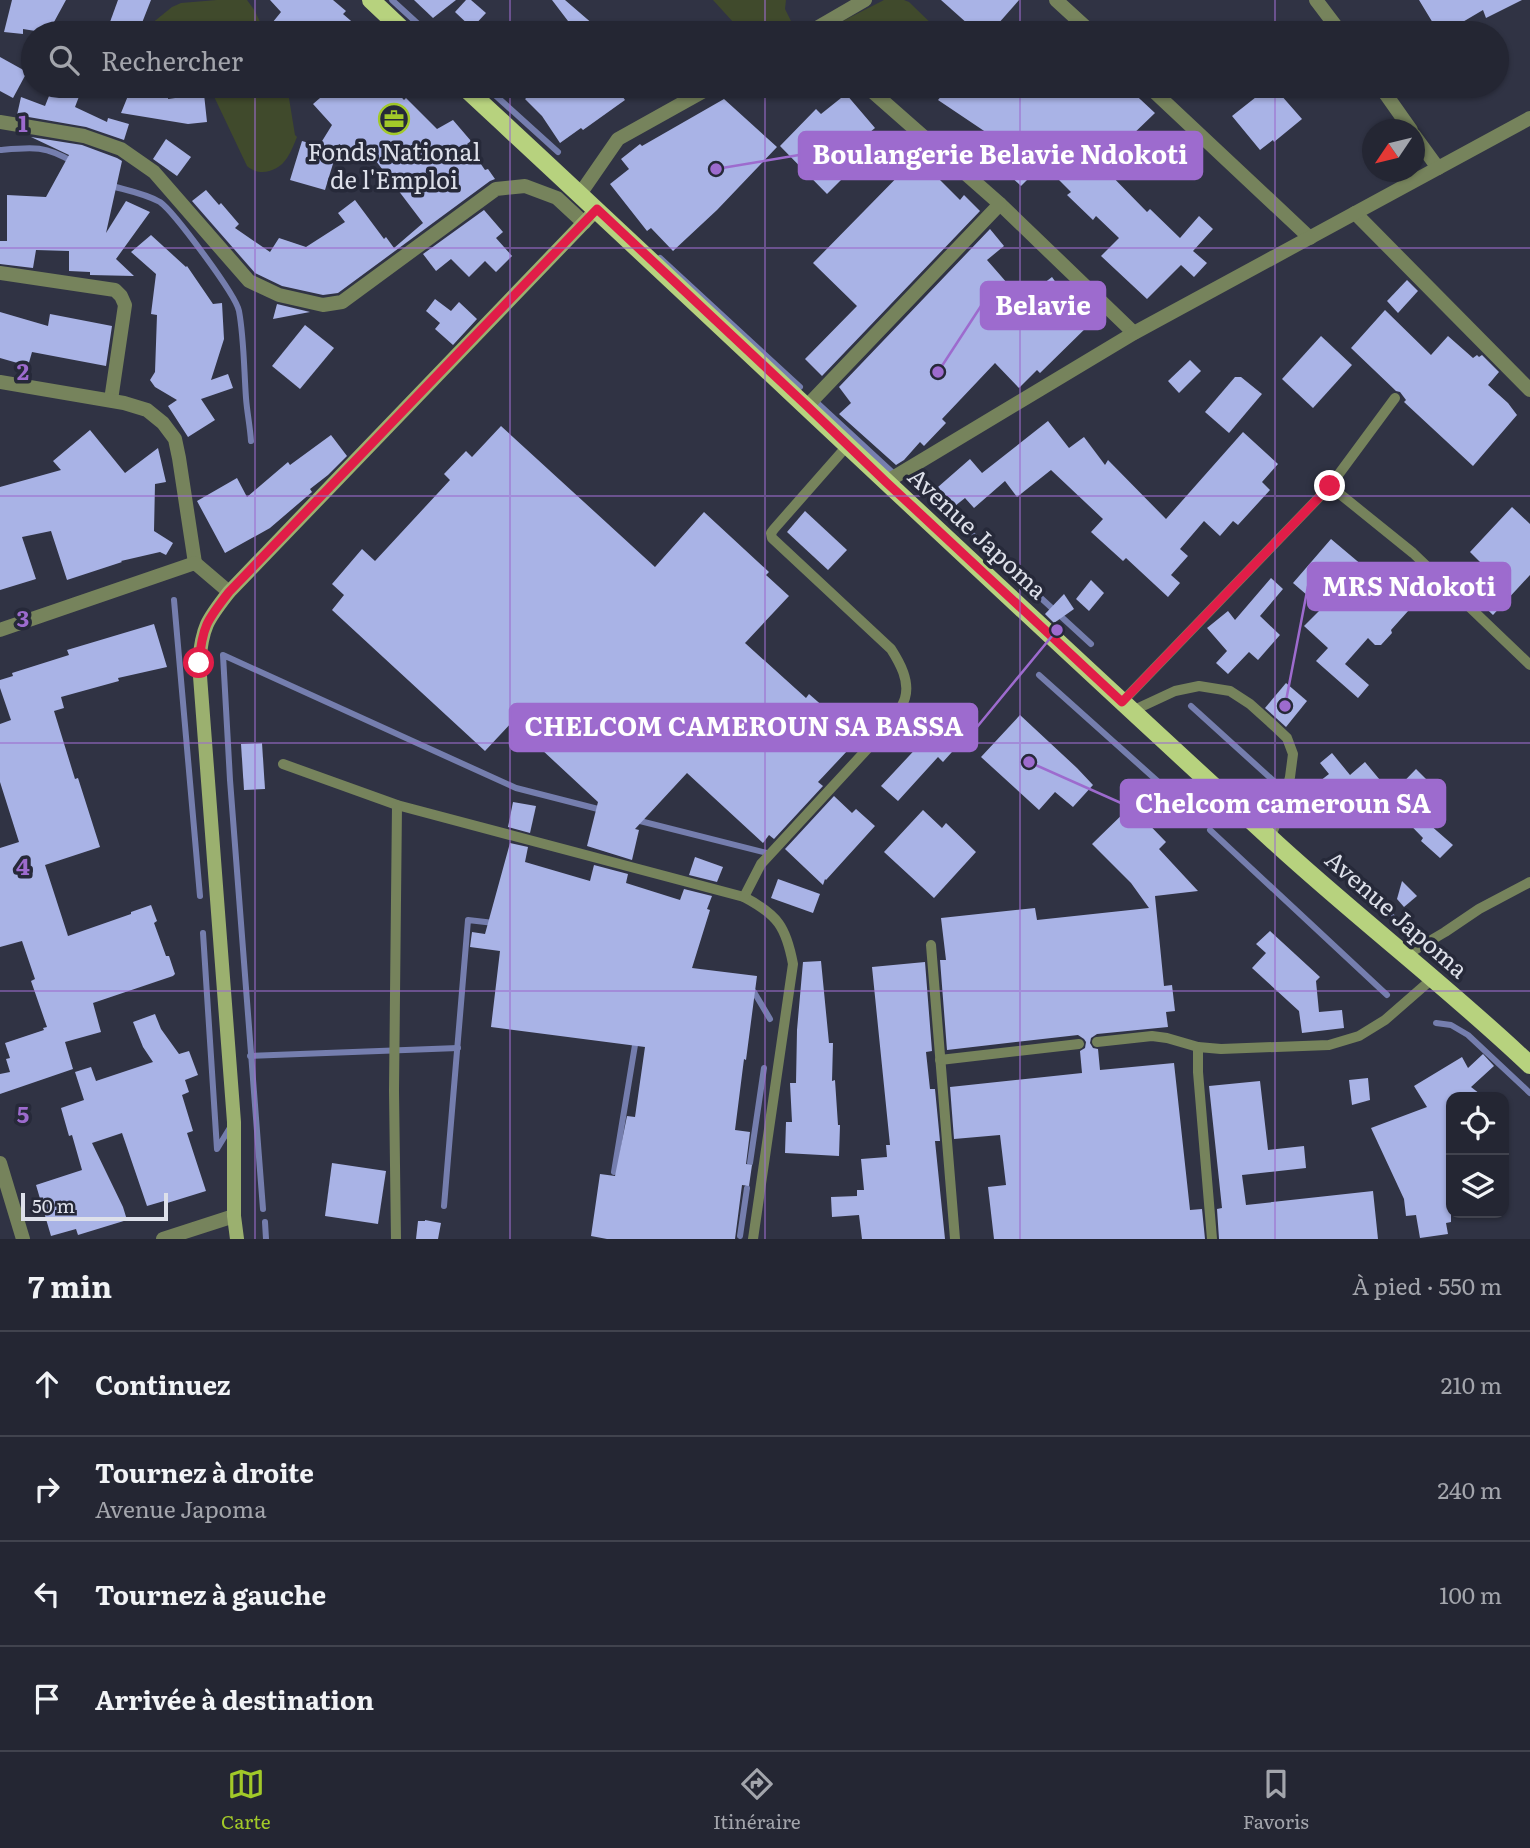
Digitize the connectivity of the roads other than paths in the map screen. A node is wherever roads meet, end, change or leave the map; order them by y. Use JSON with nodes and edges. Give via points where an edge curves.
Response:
{"nodes":[{"id":1,"x":370,"y":0,"type":"edge"},
{"id":2,"x":865,"y":0,"type":"edge"},
{"id":3,"x":1056,"y":0,"type":"edge"},
{"id":4,"x":1316,"y":0,"type":"edge"},
{"id":5,"x":393,"y":21,"type":"edge"},
{"id":6,"x":829,"y":21,"type":"edge"},
{"id":7,"x":1079,"y":21,"type":"edge"},
{"id":8,"x":1332,"y":21,"type":"edge"},
{"id":9,"x":476,"y":98,"type":"edge"},
{"id":10,"x":691,"y":98,"type":"edge"},
{"id":11,"x":880,"y":98,"type":"edge"},
{"id":12,"x":1160,"y":98,"type":"edge"},
{"id":13,"x":1388,"y":98,"type":"edge"},
{"id":14,"x":1530,"y":118,"type":"edge"},
{"id":15,"x":1403,"y":119,"type":"edge"},
{"id":16,"x":0,"y":122,"type":"edge"},
{"id":17,"x":1425,"y":149,"type":"edge"},
{"id":18,"x":1438,"y":168,"type":"junction"},
{"id":19,"x":580,"y":194,"type":"junction"},
{"id":20,"x":1000,"y":204,"type":"junction"},
{"id":21,"x":597,"y":209,"type":"junction"},
{"id":22,"x":1355,"y":213,"type":"junction"},
{"id":23,"x":584,"y":223,"type":"junction"},
{"id":24,"x":1310,"y":238,"type":"junction"},
{"id":25,"x":0,"y":273,"type":"edge"},
{"id":26,"x":1133,"y":333,"type":"junction"},
{"id":27,"x":0,"y":382,"type":"edge"},
{"id":28,"x":1530,"y":390,"type":"edge"},
{"id":29,"x":1395,"y":398,"type":"dead end"},
{"id":30,"x":111,"y":400,"type":"junction"},
{"id":31,"x":807,"y":406,"type":"junction"},
{"id":32,"x":847,"y":446,"type":"junction"},
{"id":33,"x":886,"y":482,"type":"junction"},
{"id":34,"x":1330,"y":486,"type":"junction"},
{"id":35,"x":195,"y":563,"type":"junction"},
{"id":36,"x":229,"y":592,"type":"junction"},
{"id":37,"x":0,"y":630,"type":"edge"},
{"id":38,"x":1530,"y":665,"type":"edge"},
{"id":39,"x":1127,"y":706,"type":"junction"},
{"id":40,"x":283,"y":764,"type":"dead end"},
{"id":41,"x":397,"y":805,"type":"junction"},
{"id":42,"x":1270,"y":839,"type":"junction"},
{"id":43,"x":1530,"y":882,"type":"edge"},
{"id":44,"x":744,"y":897,"type":"junction"},
{"id":45,"x":931,"y":945,"type":"dead end"},
{"id":46,"x":1406,"y":955,"type":"junction"},
{"id":47,"x":1432,"y":979,"type":"junction"},
{"id":48,"x":1097,"y":1042,"type":"dead end"},
{"id":49,"x":1079,"y":1044,"type":"dead end"},
{"id":50,"x":1198,"y":1047,"type":"junction"},
{"id":51,"x":940,"y":1059,"type":"junction"},
{"id":52,"x":1530,"y":1065,"type":"edge"},
{"id":53,"x":0,"y":1163,"type":"edge"},
{"id":54,"x":234,"y":1216,"type":"junction"},
{"id":55,"x":23,"y":1239,"type":"edge"},
{"id":56,"x":163,"y":1239,"type":"edge"},
{"id":57,"x":237,"y":1239,"type":"edge"},
{"id":58,"x":396,"y":1239,"type":"edge"},
{"id":59,"x":753,"y":1239,"type":"edge"},
{"id":60,"x":955,"y":1239,"type":"edge"},
{"id":61,"x":1212,"y":1239,"type":"edge"}],
"edges":[{"from":1,"to":5,"type":"main road"},
{"from":2,"to":6,"type":"street"},
{"from":3,"to":7,"type":"street"},
{"from":4,"to":8,"type":"street"},
{"from":9,"to":19,"type":"main road","name":"Avenue Japoma"},
{"from":10,"to":19,"type":"street","via":[[618,139]]},
{"from":11,"to":20,"type":"street"},
{"from":12,"to":24,"type":"street"},
{"from":13,"to":15,"type":"street"},
{"from":14,"to":18,"type":"street"},
{"from":16,"to":23,"type":"street","via":[[83,136],[121,149],[154,173],[249,281],[279,295],[323,305],[342,302],[496,189],[525,186],[556,198]]},
{"from":17,"to":18,"type":"street"},
{"from":18,"to":22,"type":"street"},
{"from":19,"to":21,"type":"main road","name":"Avenue Japoma"},
{"from":20,"to":26,"type":"street"},
{"from":20,"to":31,"type":"street"},
{"from":21,"to":23,"type":"street"},
{"from":21,"to":31,"type":"main road","name":"Avenue Japoma"},
{"from":22,"to":24,"type":"street"},
{"from":22,"to":28,"type":"street"},
{"from":23,"to":36,"type":"street"},
{"from":24,"to":26,"type":"street"},
{"from":25,"to":30,"type":"street","via":[[115,290],[121,296],[125,305]]},
{"from":26,"to":33,"type":"street"},
{"from":27,"to":30,"type":"street"},
{"from":29,"to":34,"type":"lane"},
{"from":30,"to":35,"type":"street","via":[[147,410],[175,439]]},
{"from":31,"to":32,"type":"main road","name":"Avenue Japoma"},
{"from":32,"to":33,"type":"main road","name":"Avenue Japoma"},
{"from":32,"to":44,"type":"lane","via":[[774,529],[772,538],[891,649],[905,678],[906,697],[895,719],[761,864]]},
{"from":33,"to":39,"type":"main road","name":"Avenue Japoma"},
{"from":34,"to":38,"type":"lane","via":[[1413,553]]},
{"from":34,"to":39,"type":"lane"},
{"from":35,"to":36,"type":"street"},
{"from":35,"to":37,"type":"street"},
{"from":36,"to":54,"type":"street","via":[[209,617],[199,663],[234,1122]]},
{"from":39,"to":42,"type":"main road","name":"Avenue Japoma"},
{"from":39,"to":42,"type":"lane","via":[[1199,686],[1230,691],[1270,722],[1287,738],[1293,754]]},
{"from":40,"to":41,"type":"lane"},
{"from":41,"to":44,"type":"lane"},
{"from":41,"to":58,"type":"lane"},
{"from":42,"to":46,"type":"main road","name":"Avenue Japoma"},
{"from":43,"to":46,"type":"lane"},
{"from":44,"to":59,"type":"lane","via":[[778,921],[793,964]]},
{"from":45,"to":51,"type":"lane"},
{"from":46,"to":47,"type":"main road","name":"Avenue Japoma"},
{"from":47,"to":50,"type":"lane","via":[[1385,1020],[1329,1045]]},
{"from":47,"to":52,"type":"main road","name":"Avenue Japoma"},
{"from":48,"to":50,"type":"lane","via":[[1152,1036]]},
{"from":49,"to":51,"type":"lane"},
{"from":50,"to":61,"type":"lane"},
{"from":51,"to":60,"type":"lane"},
{"from":53,"to":55,"type":"street"},
{"from":54,"to":56,"type":"street"},
{"from":54,"to":57,"type":"street"}]}
